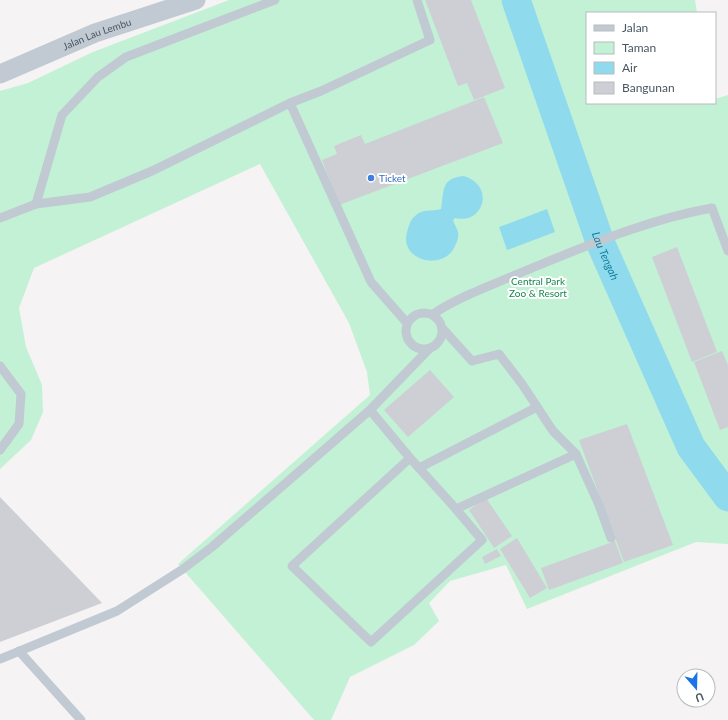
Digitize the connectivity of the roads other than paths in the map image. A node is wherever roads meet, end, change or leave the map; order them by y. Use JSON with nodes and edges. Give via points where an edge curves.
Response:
{"nodes":[{"id":1,"x":196,"y":0,"type":"edge"},
{"id":2,"x":275,"y":0,"type":"edge"},
{"id":3,"x":417,"y":0,"type":"edge"},
{"id":4,"x":0,"y":74,"type":"edge"},
{"id":5,"x":290,"y":103,"type":"junction"},
{"id":6,"x":36,"y":204,"type":"junction"},
{"id":7,"x":0,"y":218,"type":"edge"},
{"id":8,"x":728,"y":251,"type":"edge"},
{"id":9,"x":433,"y":314,"type":"junction"},
{"id":10,"x":407,"y":323,"type":"junction"},
{"id":11,"x":443,"y":329,"type":"junction"},
{"id":12,"x":430,"y":348,"type":"junction"},
{"id":13,"x":0,"y":366,"type":"edge"},
{"id":14,"x":537,"y":407,"type":"junction"},
{"id":15,"x":370,"y":410,"type":"junction"},
{"id":16,"x":0,"y":450,"type":"edge"},
{"id":17,"x":576,"y":454,"type":"junction"},
{"id":18,"x":410,"y":458,"type":"junction"},
{"id":19,"x":419,"y":468,"type":"junction"},
{"id":20,"x":456,"y":509,"type":"junction"},
{"id":21,"x":611,"y":538,"type":"dead end"},
{"id":22,"x":19,"y":651,"type":"junction"},
{"id":23,"x":0,"y":659,"type":"edge"},
{"id":24,"x":81,"y":720,"type":"edge"}],
"edges":[{"from":1,"to":4,"type":"street","name":"Jalan Lau Lembu","via":[[95,33]]},
{"from":2,"to":6,"type":"lane","via":[[126,57],[98,77],[62,115]]},
{"from":3,"to":5,"type":"lane","via":[[430,40]]},
{"from":5,"to":6,"type":"lane","via":[[90,197]]},
{"from":5,"to":10,"type":"lane","via":[[371,282]]},
{"from":6,"to":7,"type":"lane"},
{"from":8,"to":9,"type":"lane","via":[[712,208],[679,214],[565,255],[453,301]]},
{"from":9,"to":10,"type":"lane","via":[[421,312],[410,318]]},
{"from":9,"to":11,"type":"lane"},
{"from":10,"to":12,"type":"lane","via":[[407,337],[410,343],[416,348]]},
{"from":11,"to":12,"type":"lane","via":[[440,341]]},
{"from":11,"to":14,"type":"lane","via":[[472,361],[498,354]]},
{"from":12,"to":15,"type":"lane"},
{"from":13,"to":16,"type":"lane","via":[[21,394],[19,424]]},
{"from":14,"to":17,"type":"lane","via":[[553,431]]},
{"from":14,"to":19,"type":"lane"},
{"from":15,"to":18,"type":"lane"},
{"from":15,"to":22,"type":"lane","via":[[212,547],[183,569],[117,611]]},
{"from":17,"to":20,"type":"lane"},
{"from":17,"to":21,"type":"lane"},
{"from":18,"to":19,"type":"lane"},
{"from":18,"to":20,"type":"lane","via":[[292,566],[371,642],[482,540]]},
{"from":19,"to":20,"type":"lane"},
{"from":22,"to":23,"type":"lane"},
{"from":22,"to":24,"type":"lane"}]}
